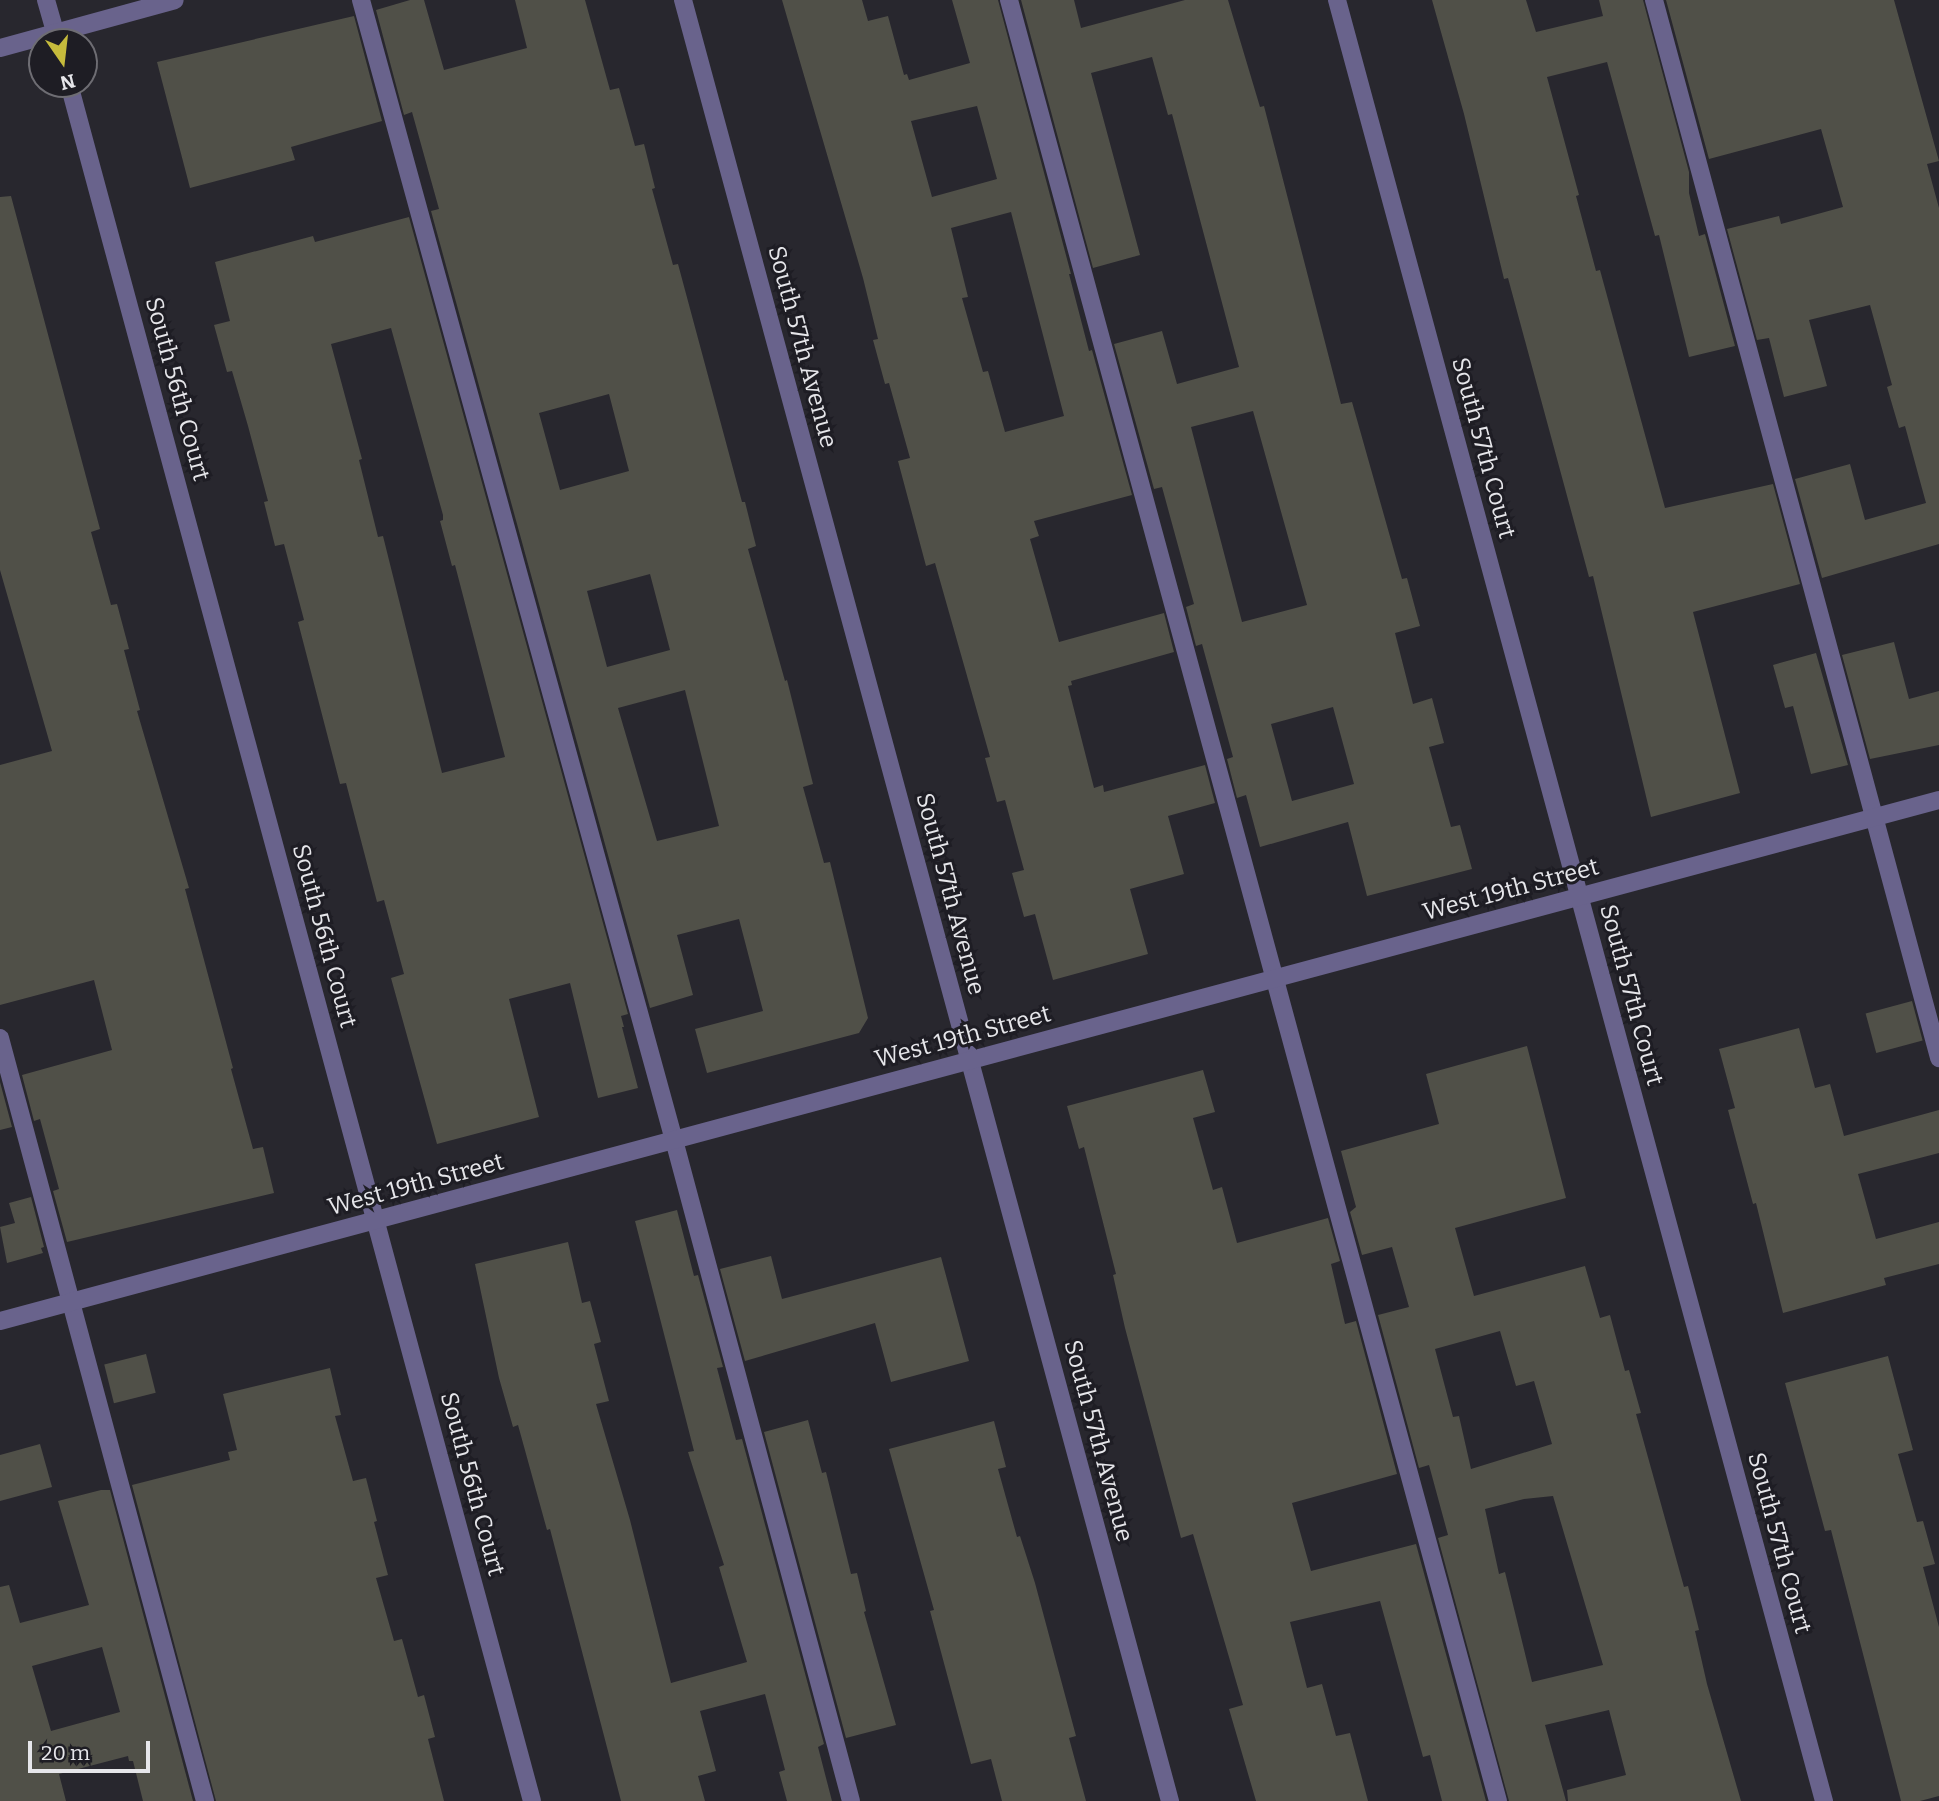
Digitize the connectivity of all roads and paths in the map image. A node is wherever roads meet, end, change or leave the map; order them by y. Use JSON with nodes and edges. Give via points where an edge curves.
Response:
{"nodes":[{"id":1,"x":46,"y":0,"type":"edge"},
{"id":2,"x":175,"y":0,"type":"edge"},
{"id":3,"x":361,"y":0,"type":"edge"},
{"id":4,"x":683,"y":0,"type":"edge"},
{"id":5,"x":1010,"y":0,"type":"edge"},
{"id":6,"x":1336,"y":0,"type":"edge"},
{"id":7,"x":1654,"y":0,"type":"edge"},
{"id":8,"x":54,"y":28,"type":"edge"},
{"id":9,"x":86,"y":28,"type":"edge"},
{"id":10,"x":28,"y":43,"type":"edge"},
{"id":11,"x":0,"y":48,"type":"edge"},
{"id":12,"x":73,"y":98,"type":"edge"},
{"id":13,"x":1939,"y":800,"type":"edge"},
{"id":14,"x":1874,"y":817,"type":"junction"},
{"id":15,"x":1579,"y":897,"type":"junction"},
{"id":16,"x":1275,"y":979,"type":"junction"},
{"id":17,"x":0,"y":1038,"type":"edge"},
{"id":18,"x":1939,"y":1058,"type":"edge"},
{"id":19,"x":970,"y":1061,"type":"junction"},
{"id":20,"x":674,"y":1140,"type":"junction"},
{"id":21,"x":376,"y":1220,"type":"junction"},
{"id":22,"x":72,"y":1302,"type":"junction"},
{"id":23,"x":0,"y":1321,"type":"edge"},
{"id":24,"x":205,"y":1801,"type":"edge"},
{"id":25,"x":532,"y":1801,"type":"edge"},
{"id":26,"x":850,"y":1801,"type":"edge"},
{"id":27,"x":1170,"y":1801,"type":"edge"},
{"id":28,"x":1498,"y":1801,"type":"edge"},
{"id":29,"x":1824,"y":1801,"type":"edge"}],
"edges":[{"from":1,"to":8,"type":"street"},
{"from":2,"to":9,"type":"street"},
{"from":3,"to":20,"type":"street"},
{"from":4,"to":19,"type":"street","name":"South 57th Avenue"},
{"from":5,"to":16,"type":"street"},
{"from":6,"to":15,"type":"street","name":"South 57th Court"},
{"from":7,"to":14,"type":"street"},
{"from":10,"to":11,"type":"street"},
{"from":12,"to":21,"type":"street","name":"South 56th Court"},
{"from":13,"to":14,"type":"street","name":"West 19th Street"},
{"from":14,"to":15,"type":"street","name":"West 19th Street"},
{"from":14,"to":18,"type":"street"},
{"from":15,"to":16,"type":"street","name":"West 19th Street"},
{"from":15,"to":29,"type":"street","name":"South 57th Court"},
{"from":16,"to":19,"type":"street","name":"West 19th Street"},
{"from":16,"to":28,"type":"street"},
{"from":17,"to":22,"type":"street"},
{"from":19,"to":20,"type":"street","name":"West 19th Street"},
{"from":19,"to":27,"type":"street","name":"South 57th Avenue"},
{"from":20,"to":21,"type":"street","name":"West 19th Street"},
{"from":20,"to":26,"type":"street"},
{"from":21,"to":22,"type":"street","name":"West 19th Street"},
{"from":21,"to":25,"type":"street","name":"South 56th Court"},
{"from":22,"to":23,"type":"street","name":"West 19th Street"},
{"from":22,"to":24,"type":"street"}]}
